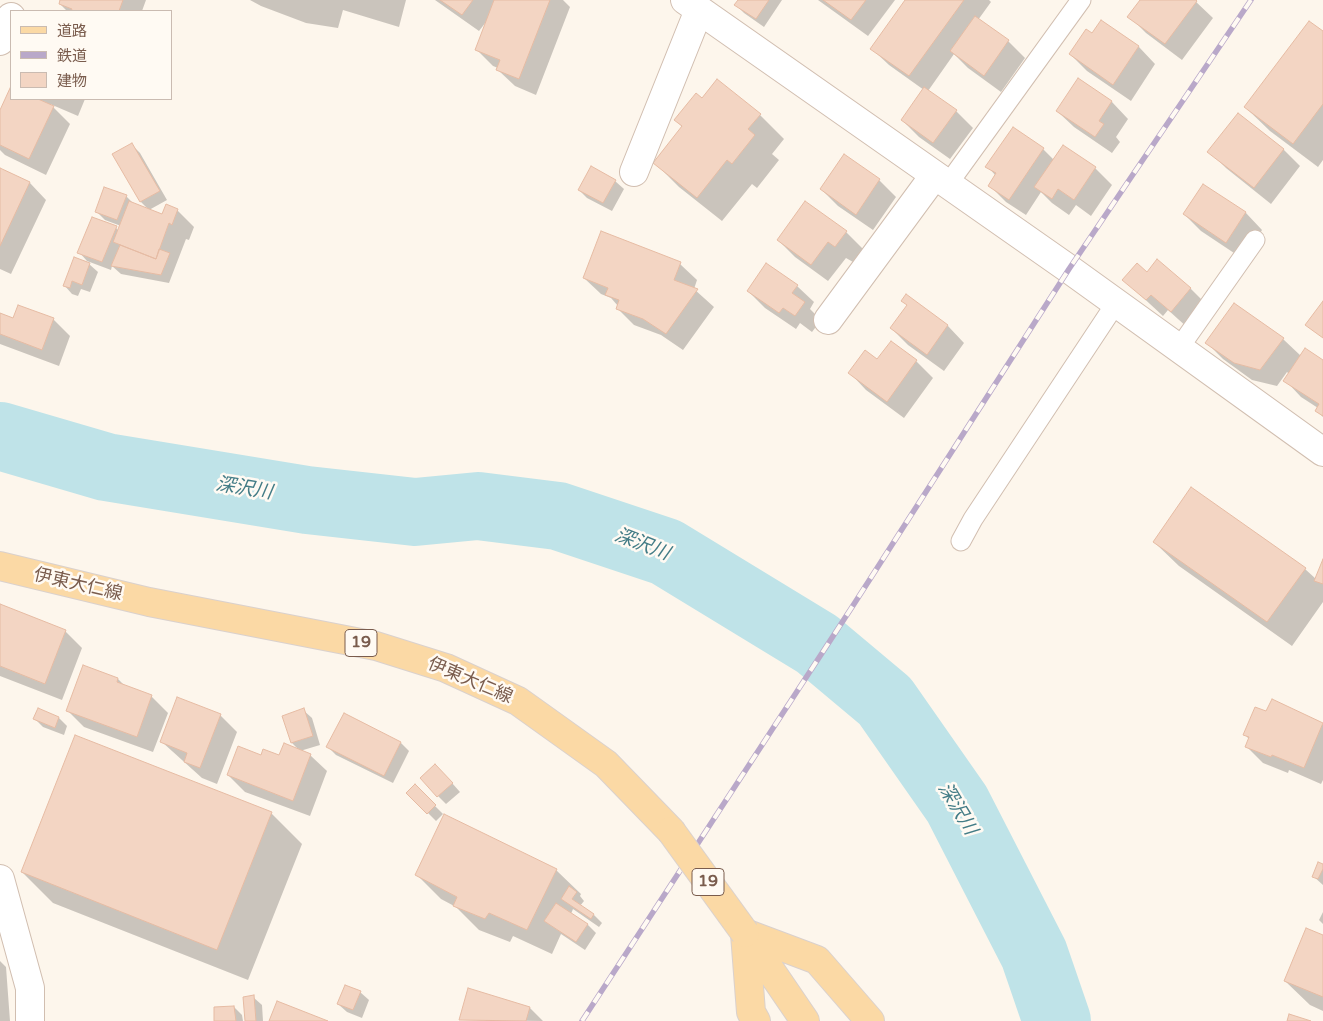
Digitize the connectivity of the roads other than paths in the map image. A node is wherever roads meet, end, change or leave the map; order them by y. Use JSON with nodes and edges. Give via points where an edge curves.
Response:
{"nodes":[{"id":1,"x":1081,"y":0,"type":"edge"},
{"id":2,"x":692,"y":5,"type":"edge"},
{"id":3,"x":10,"y":19,"type":"edge"},
{"id":4,"x":0,"y":41,"type":"edge"},
{"id":5,"x":634,"y":172,"type":"dead end"},
{"id":6,"x":941,"y":180,"type":"junction"},
{"id":7,"x":1255,"y":240,"type":"dead end"},
{"id":8,"x":1116,"y":303,"type":"junction"},
{"id":9,"x":828,"y":320,"type":"dead end"},
{"id":10,"x":1178,"y":348,"type":"junction"},
{"id":11,"x":1323,"y":452,"type":"edge"},
{"id":12,"x":961,"y":541,"type":"dead end"},
{"id":13,"x":0,"y":566,"type":"edge"},
{"id":14,"x":0,"y":879,"type":"edge"},
{"id":15,"x":745,"y":933,"type":"junction"},
{"id":16,"x":30,"y":1021,"type":"edge"},
{"id":17,"x":756,"y":1021,"type":"edge"},
{"id":18,"x":805,"y":1021,"type":"edge"},
{"id":19,"x":870,"y":1021,"type":"edge"}],
"edges":[{"from":1,"to":6,"type":"lane"},
{"from":2,"to":5,"type":"street"},
{"from":2,"to":6,"type":"street"},
{"from":3,"to":4,"type":"street"},
{"from":6,"to":8,"type":"street"},
{"from":6,"to":9,"type":"street"},
{"from":7,"to":10,"type":"lane"},
{"from":8,"to":10,"type":"street"},
{"from":8,"to":12,"type":"lane"},
{"from":10,"to":11,"type":"street"},
{"from":13,"to":15,"type":"main road","name":"伊東大仁線","number":"19","bridge":true,"via":[[150,602],[376,646],[446,668],[518,701],[606,764],[671,831]]},
{"from":14,"to":16,"type":"street","via":[[30,988]]},
{"from":15,"to":17,"type":"main road","via":[[751,1012]]},
{"from":15,"to":18,"type":"main road","name":"伊東大仁線","number":"19"},
{"from":15,"to":19,"type":"main road","via":[[817,960]]}]}
